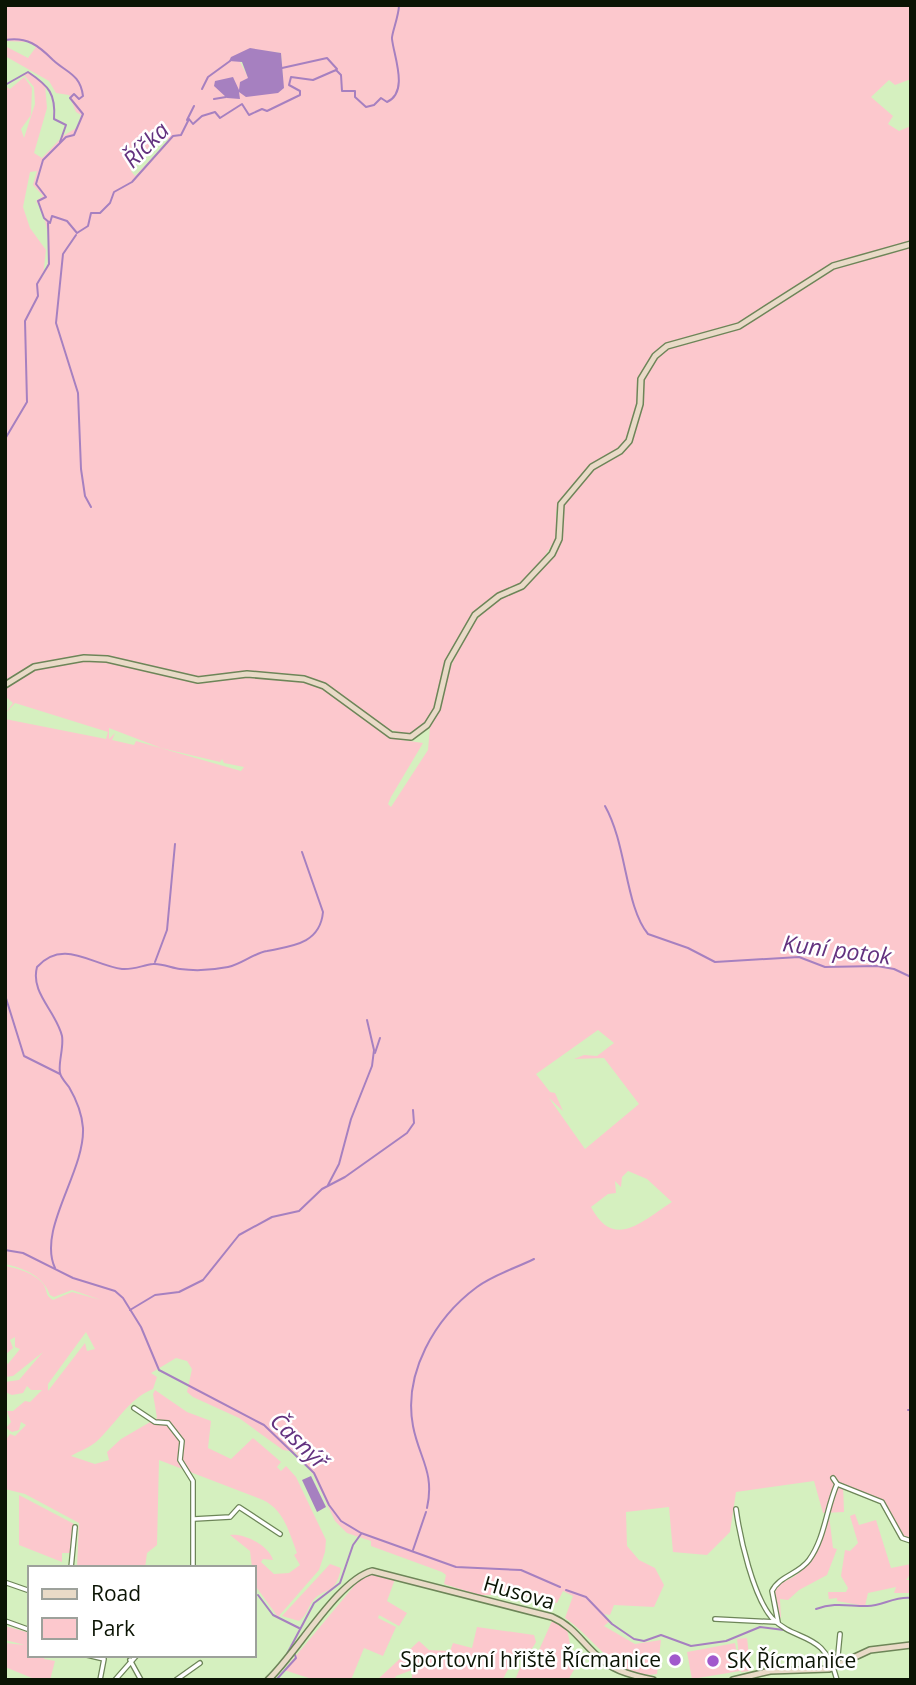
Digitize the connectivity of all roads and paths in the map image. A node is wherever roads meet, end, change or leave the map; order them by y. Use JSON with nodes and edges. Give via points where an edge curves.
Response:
{"nodes":[{"id":1,"x":911,"y":244,"type":"edge"},
{"id":2,"x":5,"y":685,"type":"edge"},
{"id":3,"x":134,"y":1408,"type":"dead end"},
{"id":4,"x":833,"y":1478,"type":"dead end"},
{"id":5,"x":836,"y":1484,"type":"junction"},
{"id":6,"x":736,"y":1509,"type":"dead end"},
{"id":7,"x":194,"y":1519,"type":"junction"},
{"id":8,"x":75,"y":1527,"type":"dead end"},
{"id":9,"x":280,"y":1534,"type":"dead end"},
{"id":10,"x":911,"y":1541,"type":"edge"},
{"id":11,"x":71,"y":1566,"type":"edge"},
{"id":12,"x":193,"y":1566,"type":"edge"},
{"id":13,"x":7,"y":1583,"type":"dead end"},
{"id":14,"x":28,"y":1590,"type":"edge"},
{"id":15,"x":715,"y":1619,"type":"dead end"},
{"id":16,"x":5,"y":1621,"type":"edge"},
{"id":17,"x":778,"y":1622,"type":"junction"},
{"id":18,"x":28,"y":1629,"type":"edge"},
{"id":19,"x":840,"y":1634,"type":"dead end"},
{"id":20,"x":911,"y":1645,"type":"edge"},
{"id":21,"x":96,"y":1657,"type":"edge"},
{"id":22,"x":134,"y":1657,"type":"edge"},
{"id":23,"x":130,"y":1660,"type":"junction"},
{"id":24,"x":200,"y":1663,"type":"dead end"},
{"id":25,"x":835,"y":1666,"type":"junction"},
{"id":26,"x":100,"y":1680,"type":"edge"},
{"id":27,"x":115,"y":1680,"type":"edge"},
{"id":28,"x":141,"y":1680,"type":"edge"},
{"id":29,"x":176,"y":1680,"type":"edge"},
{"id":30,"x":268,"y":1680,"type":"edge"},
{"id":31,"x":653,"y":1680,"type":"edge"},
{"id":32,"x":733,"y":1680,"type":"edge"},
{"id":33,"x":837,"y":1680,"type":"edge"}],
"edges":[{"from":1,"to":2,"type":"main road","via":[[833,266],[739,326],[667,345],[655,356],[643,370],[639,404],[625,446],[592,467],[561,504],[559,540],[536,574],[475,615],[448,662],[435,714],[416,735],[391,735],[324,686],[304,679],[247,674],[198,680],[84,658],[34,667]]},
{"from":3,"to":7,"type":"street","via":[[155,1422],[168,1423],[182,1441],[180,1460],[193,1481]]},
{"from":4,"to":5,"type":"street"},
{"from":5,"to":10,"type":"street","via":[[882,1502],[902,1538]]},
{"from":5,"to":17,"type":"street","via":[[816,1549],[800,1570],[774,1587]]},
{"from":6,"to":17,"type":"street","via":[[746,1561]]},
{"from":7,"to":9,"type":"street","via":[[229,1517],[239,1507]]},
{"from":7,"to":12,"type":"street"},
{"from":8,"to":11,"type":"street"},
{"from":13,"to":14,"type":"street"},
{"from":15,"to":17,"type":"street"},
{"from":16,"to":18,"type":"street"},
{"from":17,"to":25,"type":"street","via":[[813,1641]]},
{"from":19,"to":25,"type":"street"},
{"from":20,"to":25,"type":"main road","via":[[870,1650]]},
{"from":21,"to":26,"type":"street","via":[[104,1659]]},
{"from":22,"to":23,"type":"street"},
{"from":23,"to":27,"type":"street"},
{"from":23,"to":28,"type":"street"},
{"from":24,"to":29,"type":"street"},
{"from":25,"to":32,"type":"main road","via":[[770,1671]]},
{"from":25,"to":33,"type":"street"},
{"from":30,"to":31,"type":"main road","name":"Husova","via":[[360,1576],[377,1571],[552,1617],[576,1631],[615,1669]]}]}
